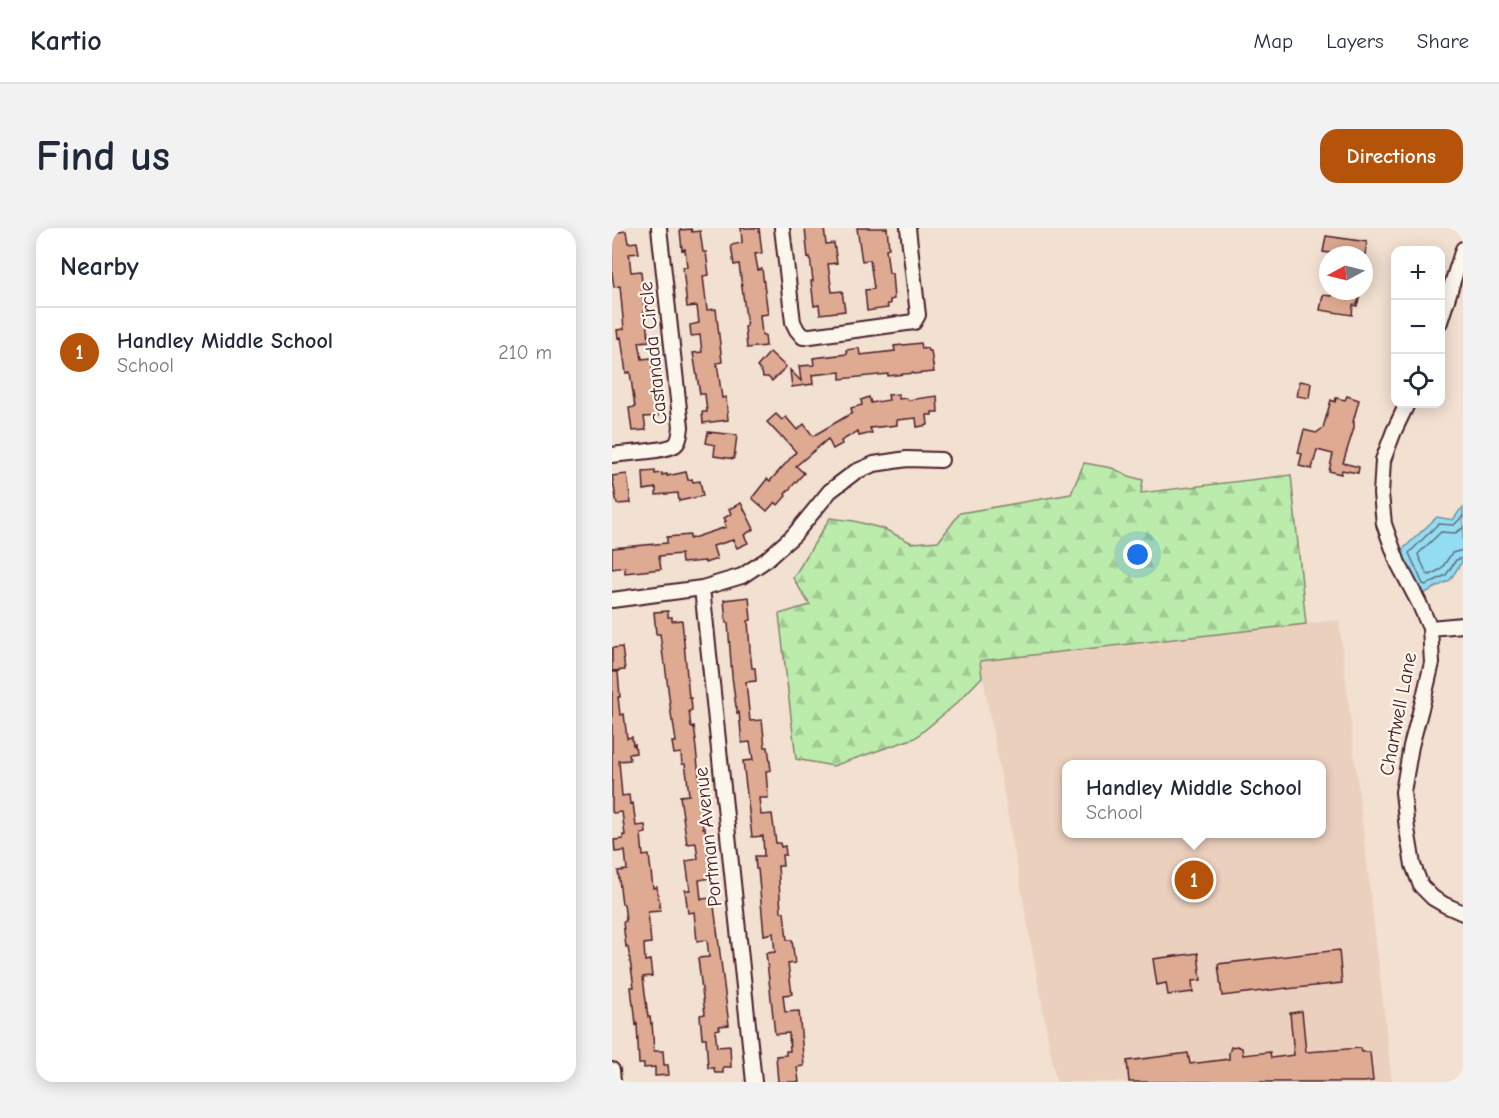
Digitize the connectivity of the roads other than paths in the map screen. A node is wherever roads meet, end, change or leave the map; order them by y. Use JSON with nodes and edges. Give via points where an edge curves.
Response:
{"nodes":[{"id":1,"x":659,"y":228,"type":"edge"},
{"id":2,"x":782,"y":228,"type":"edge"},
{"id":3,"x":908,"y":228,"type":"edge"},
{"id":4,"x":1463,"y":249,"type":"edge"},
{"id":5,"x":1445,"y":306,"type":"edge"},
{"id":6,"x":1405,"y":408,"type":"edge"},
{"id":7,"x":612,"y":455,"type":"edge"},
{"id":8,"x":942,"y":460,"type":"dead end"},
{"id":9,"x":702,"y":588,"type":"junction"},
{"id":10,"x":612,"y":600,"type":"edge"},
{"id":11,"x":1463,"y":625,"type":"edge"},
{"id":12,"x":1430,"y":628,"type":"junction"},
{"id":13,"x":1463,"y":913,"type":"edge"},
{"id":14,"x":612,"y":1070,"type":"edge"},
{"id":15,"x":613,"y":1082,"type":"edge"},
{"id":16,"x":754,"y":1082,"type":"edge"}],
"edges":[{"from":1,"to":7,"type":"street","name":"Castanada Circle","via":[[680,438],[666,448]]},
{"from":2,"to":3,"type":"street","via":[[793,322],[803,337],[914,322],[918,315]]},
{"from":4,"to":5,"type":"street"},
{"from":6,"to":12,"type":"street","name":"Chartwell Lane","via":[[1383,460],[1384,524]]},
{"from":8,"to":9,"type":"street","via":[[907,459],[874,464],[855,472],[830,491],[794,535],[766,560],[742,576]]},
{"from":9,"to":10,"type":"street"},
{"from":9,"to":16,"type":"street","name":"Portman Avenue"},
{"from":11,"to":12,"type":"street"},
{"from":12,"to":13,"type":"street","name":"Chartwell Lane","via":[[1432,663],[1403,792],[1407,830],[1421,886],[1433,898]]},
{"from":14,"to":15,"type":"street"}]}
